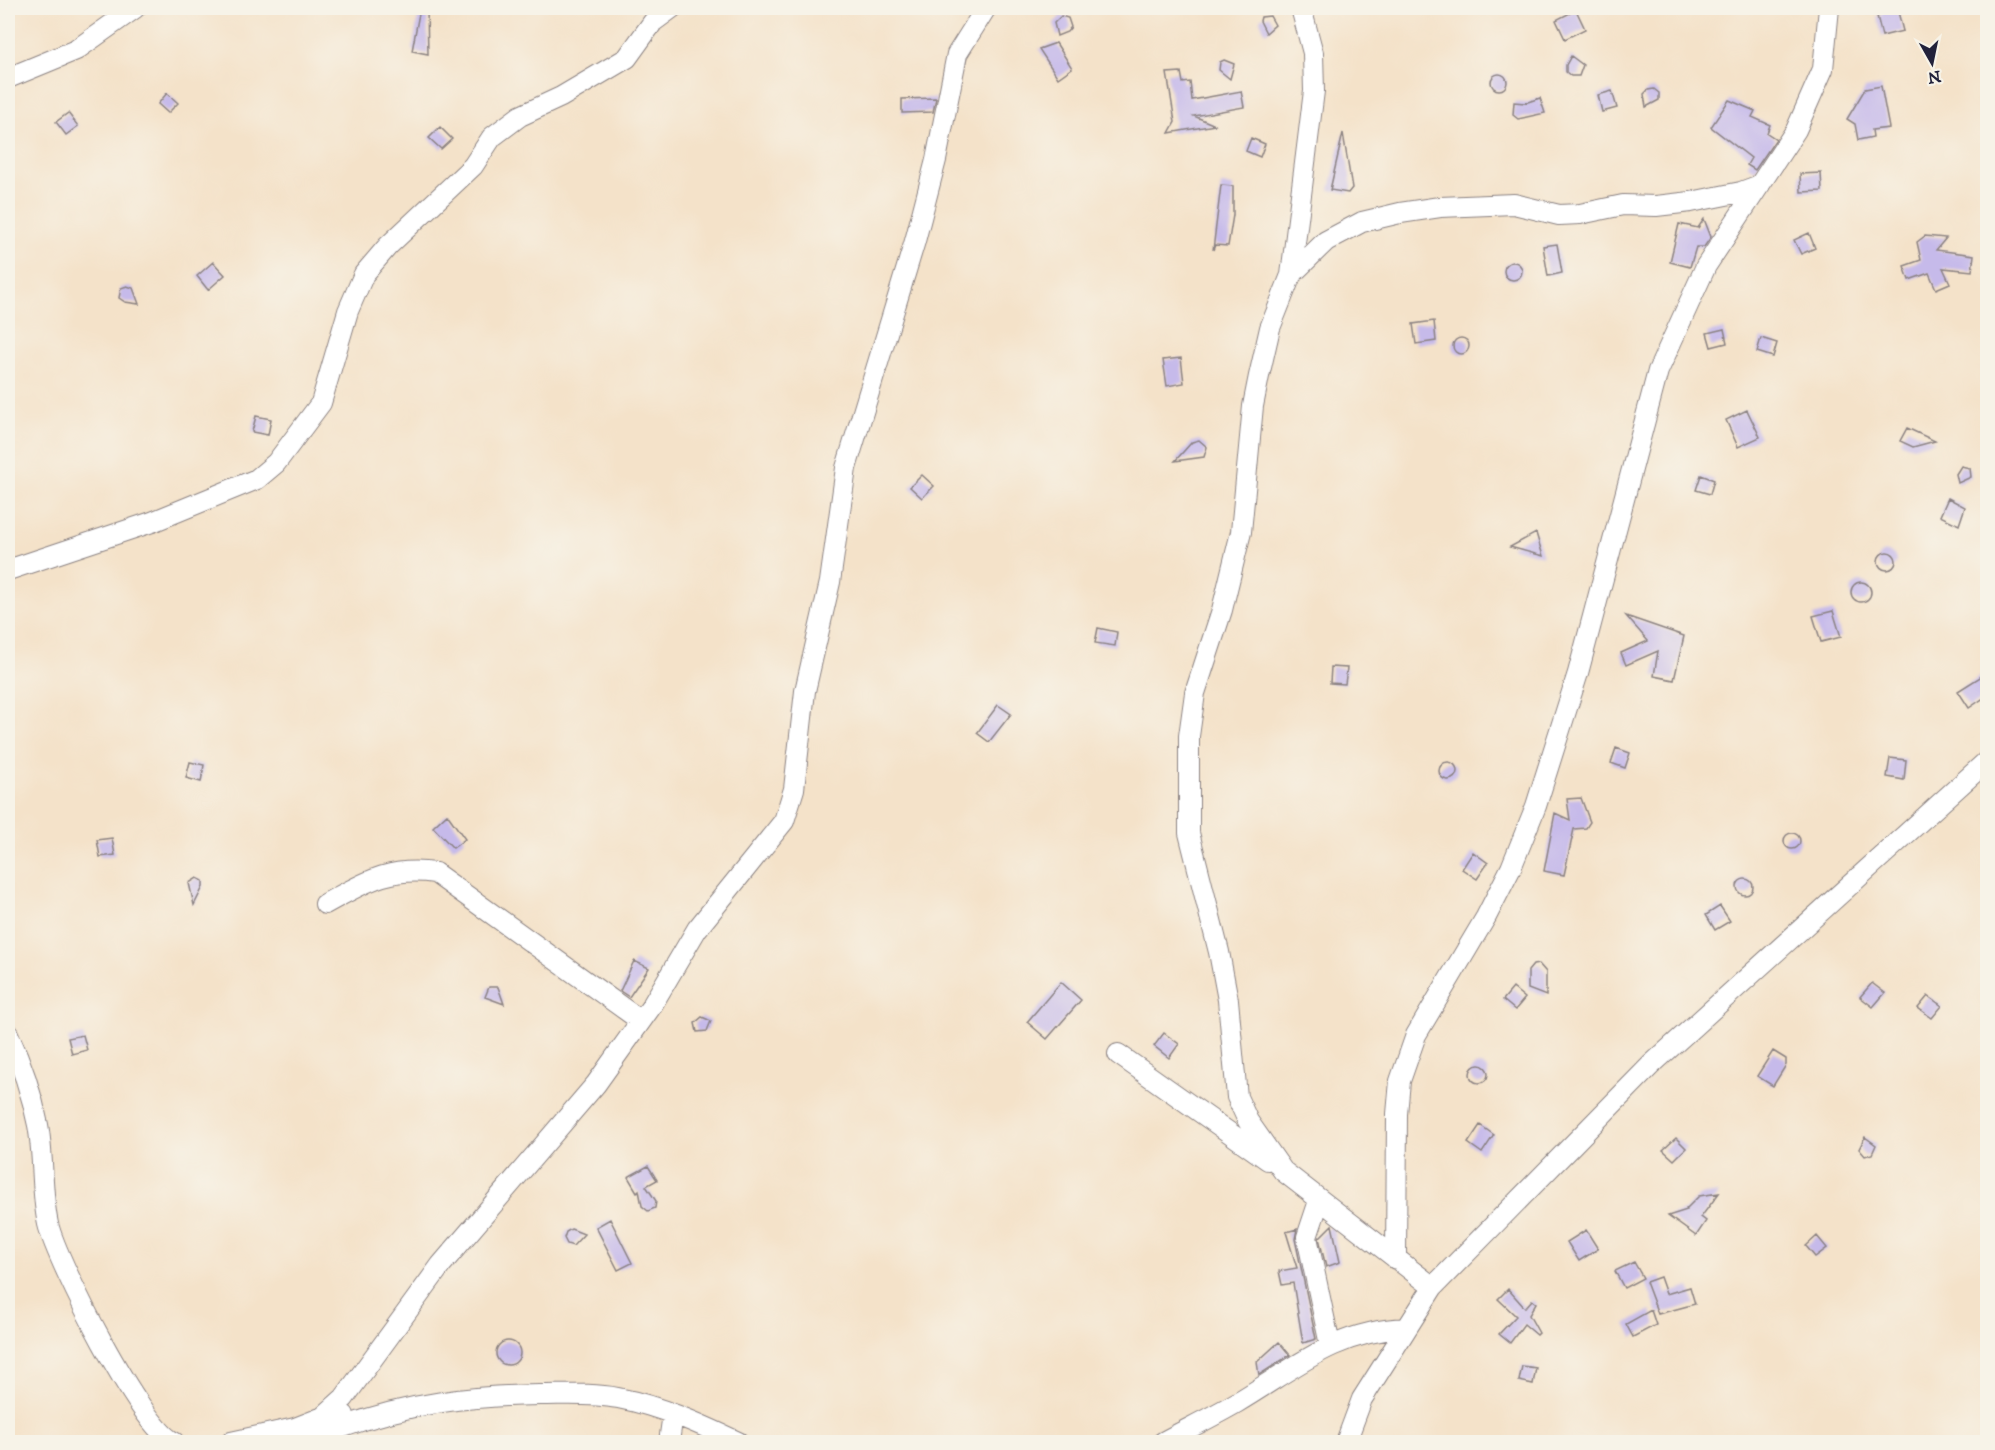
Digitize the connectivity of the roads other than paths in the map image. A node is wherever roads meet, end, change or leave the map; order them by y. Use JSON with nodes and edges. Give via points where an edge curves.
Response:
{"nodes":[{"id":1,"x":135,"y":8,"type":"edge"},
{"id":2,"x":672,"y":8,"type":"edge"},
{"id":3,"x":986,"y":8,"type":"edge"},
{"id":4,"x":1301,"y":8,"type":"edge"},
{"id":5,"x":1829,"y":8,"type":"edge"},
{"id":6,"x":8,"y":78,"type":"edge"},
{"id":7,"x":1760,"y":185,"type":"junction"},
{"id":8,"x":1292,"y":275,"type":"junction"},
{"id":9,"x":8,"y":570,"type":"edge"},
{"id":10,"x":1988,"y":760,"type":"edge"},
{"id":11,"x":324,"y":904,"type":"dead end"},
{"id":12,"x":641,"y":1021,"type":"junction"},
{"id":13,"x":8,"y":1034,"type":"edge"},
{"id":14,"x":1118,"y":1054,"type":"dead end"},
{"id":15,"x":1283,"y":1171,"type":"junction"},
{"id":16,"x":1319,"y":1201,"type":"junction"},
{"id":17,"x":1396,"y":1259,"type":"junction"},
{"id":18,"x":1433,"y":1287,"type":"junction"},
{"id":19,"x":1407,"y":1328,"type":"junction"},
{"id":20,"x":1330,"y":1345,"type":"junction"},
{"id":21,"x":344,"y":1398,"type":"junction"},
{"id":22,"x":673,"y":1414,"type":"junction"},
{"id":23,"x":343,"y":1427,"type":"junction"},
{"id":24,"x":174,"y":1443,"type":"edge"},
{"id":25,"x":231,"y":1443,"type":"edge"},
{"id":26,"x":306,"y":1443,"type":"edge"},
{"id":27,"x":669,"y":1443,"type":"edge"},
{"id":28,"x":738,"y":1443,"type":"edge"},
{"id":29,"x":1163,"y":1443,"type":"edge"},
{"id":30,"x":1346,"y":1443,"type":"edge"}],
"edges":[{"from":1,"to":6,"type":"street","via":[[76,50]]},
{"from":2,"to":9,"type":"street","via":[[652,22],[627,58],[520,116],[492,137],[473,166],[387,246],[364,274],[348,311],[321,403],[282,456],[258,479],[152,522]]},
{"from":3,"to":12,"type":"street","via":[[957,54],[915,242],[846,468],[830,582],[805,691],[789,808],[783,821],[697,929]]},
{"from":4,"to":8,"type":"street","via":[[1313,53],[1314,91]]},
{"from":5,"to":7,"type":"street","via":[[1824,69],[1796,130]]},
{"from":7,"to":8,"type":"street","via":[[1691,202],[1623,205],[1580,214],[1559,215],[1514,204],[1400,213],[1362,222],[1326,241]]},
{"from":7,"to":17,"type":"street","via":[[1706,266],[1658,371],[1578,673],[1536,806],[1486,917],[1413,1044],[1400,1081]]},
{"from":8,"to":15,"type":"street","via":[[1270,328],[1259,376],[1241,532],[1222,610],[1195,693],[1187,779],[1189,833],[1228,1000],[1237,1097],[1262,1145]]},
{"from":10,"to":18,"type":"street","via":[[1651,1065]]},
{"from":11,"to":12,"type":"street","via":[[374,877],[401,870],[435,873]]},
{"from":12,"to":21,"type":"street","via":[[596,1084],[441,1265]]},
{"from":13,"to":24,"type":"street","via":[[38,1125],[48,1224],[56,1249],[96,1333],[154,1427]]},
{"from":14,"to":15,"type":"street"},
{"from":15,"to":16,"type":"street"},
{"from":16,"to":17,"type":"street"},
{"from":16,"to":20,"type":"street","via":[[1307,1237]]},
{"from":17,"to":18,"type":"street"},
{"from":18,"to":19,"type":"street"},
{"from":19,"to":20,"type":"street","via":[[1383,1329]]},
{"from":19,"to":30,"type":"street","via":[[1362,1399]]},
{"from":20,"to":29,"type":"street"},
{"from":21,"to":23,"type":"street"},
{"from":21,"to":25,"type":"street","via":[[323,1417]]},
{"from":22,"to":23,"type":"street","via":[[592,1394],[479,1396],[388,1411]]},
{"from":22,"to":27,"type":"street"},
{"from":22,"to":28,"type":"street"},
{"from":23,"to":26,"type":"street"}]}
